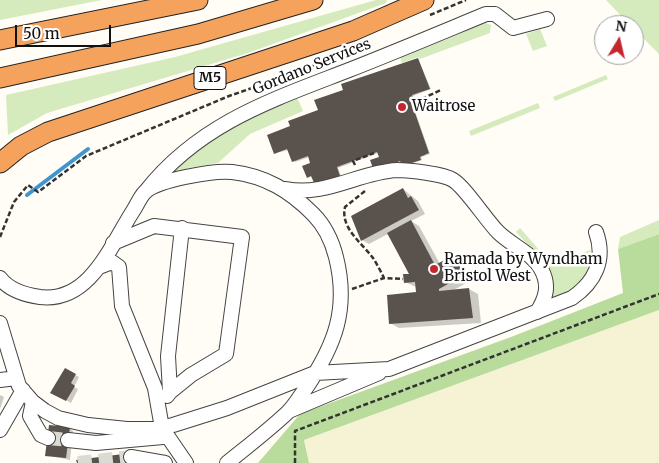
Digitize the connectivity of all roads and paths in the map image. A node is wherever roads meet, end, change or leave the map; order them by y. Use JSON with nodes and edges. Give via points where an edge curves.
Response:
{"nodes":[{"id":1,"x":198,"y":0,"type":"edge"},
{"id":2,"x":313,"y":0,"type":"edge"},
{"id":3,"x":424,"y":0,"type":"edge"},
{"id":4,"x":547,"y":19,"type":"dead end"},
{"id":5,"x":0,"y":40,"type":"edge"},
{"id":6,"x":342,"y":54,"type":"dead end"},
{"id":7,"x":0,"y":78,"type":"edge"},
{"id":8,"x":441,"y":90,"type":"dead end"},
{"id":9,"x":415,"y":102,"type":"dead end"},
{"id":10,"x":374,"y":153,"type":"dead end"},
{"id":11,"x":0,"y":163,"type":"edge"},
{"id":12,"x":362,"y":177,"type":"junction"},
{"id":13,"x":283,"y":188,"type":"junction"},
{"id":14,"x":146,"y":191,"type":"junction"},
{"id":15,"x":182,"y":228,"type":"junction"},
{"id":16,"x":596,"y":232,"type":"dead end"},
{"id":17,"x":0,"y":237,"type":"edge"},
{"id":18,"x":113,"y":243,"type":"junction"},
{"id":19,"x":99,"y":267,"type":"junction"},
{"id":20,"x":0,"y":278,"type":"edge"},
{"id":21,"x":384,"y":278,"type":"junction"},
{"id":22,"x":403,"y":279,"type":"dead end"},
{"id":23,"x":341,"y":291,"type":"junction"},
{"id":24,"x":659,"y":294,"type":"edge"},
{"id":25,"x":537,"y":312,"type":"junction"},
{"id":26,"x":0,"y":323,"type":"edge"},
{"id":27,"x":3,"y":343,"type":"edge"},
{"id":28,"x":389,"y":369,"type":"junction"},
{"id":29,"x":315,"y":374,"type":"junction"},
{"id":30,"x":0,"y":380,"type":"edge"},
{"id":31,"x":19,"y":384,"type":"junction"},
{"id":32,"x":170,"y":392,"type":"junction"},
{"id":33,"x":33,"y":402,"type":"junction"},
{"id":34,"x":159,"y":407,"type":"junction"},
{"id":35,"x":290,"y":411,"type":"junction"},
{"id":36,"x":0,"y":430,"type":"edge"},
{"id":37,"x":164,"y":432,"type":"junction"},
{"id":38,"x":48,"y":438,"type":"tunnel mouth"},
{"id":39,"x":68,"y":440,"type":"tunnel mouth"},
{"id":40,"x":132,"y":457,"type":"tunnel mouth"},
{"id":41,"x":164,"y":463,"type":"edge"},
{"id":42,"x":186,"y":463,"type":"edge"},
{"id":43,"x":228,"y":463,"type":"edge"},
{"id":44,"x":295,"y":463,"type":"edge"}],
"edges":[{"from":1,"to":5,"type":"highway"},
{"from":2,"to":7,"type":"highway","via":[[198,34]]},
{"from":3,"to":11,"type":"highway","number":"M5","via":[[353,32],[48,132],[20,146]]},
{"from":4,"to":14,"type":"lane","name":"Gordano Services","via":[[513,28],[503,18],[486,14],[242,113],[188,147],[164,168]]},
{"from":6,"to":17,"type":"path","via":[[229,96],[86,156],[38,192],[28,185],[14,202]]},
{"from":8,"to":9,"type":"path"},
{"from":10,"to":12,"type":"path","via":[[353,161]]},
{"from":12,"to":13,"type":"lane","via":[[325,189],[302,192]]},
{"from":12,"to":21,"type":"path","via":[[368,188],[345,208],[344,213],[356,240],[373,258]]},
{"from":12,"to":25,"type":"lane","via":[[397,170],[453,180],[499,233],[541,269],[546,297]]},
{"from":13,"to":14,"type":"lane","via":[[258,176],[204,172]]},
{"from":13,"to":23,"type":"lane","via":[[321,222],[332,244]]},
{"from":14,"to":18,"type":"lane","name":"Gordano Services"},
{"from":15,"to":18,"type":"lane","via":[[154,226]]},
{"from":15,"to":32,"type":"lane","via":[[168,356]]},
{"from":15,"to":32,"type":"lane","via":[[242,237],[226,354]]},
{"from":16,"to":25,"type":"lane","via":[[599,267],[587,287],[572,298]]},
{"from":18,"to":19,"type":"lane","name":"Gordano Services"},
{"from":19,"to":20,"type":"lane","name":"Gordano Services","via":[[76,289],[55,297],[30,296],[13,289]]},
{"from":19,"to":34,"type":"lane","via":[[112,262],[119,267],[122,306],[155,388]]},
{"from":21,"to":22,"type":"path"},
{"from":21,"to":23,"type":"path"},
{"from":23,"to":29,"type":"lane","via":[[336,333]]},
{"from":24,"to":44,"type":"path","via":[[295,431]]},
{"from":25,"to":28,"type":"lane"},
{"from":26,"to":27,"type":"lane"},
{"from":27,"to":31,"type":"lane"},
{"from":28,"to":29,"type":"lane"},
{"from":28,"to":35,"type":"lane"},
{"from":29,"to":35,"type":"lane"},
{"from":29,"to":37,"type":"lane"},
{"from":30,"to":31,"type":"lane"},
{"from":31,"to":33,"type":"lane"},
{"from":31,"to":36,"type":"lane"},
{"from":32,"to":34,"type":"lane"},
{"from":33,"to":37,"type":"lane","via":[[58,418],[88,425]]},
{"from":33,"to":38,"type":"lane","via":[[30,416],[41,435]]},
{"from":34,"to":37,"type":"lane"},
{"from":35,"to":43,"type":"lane"},
{"from":37,"to":39,"type":"lane","via":[[96,443]]},
{"from":37,"to":42,"type":"lane"},
{"from":40,"to":41,"type":"lane"}]}
